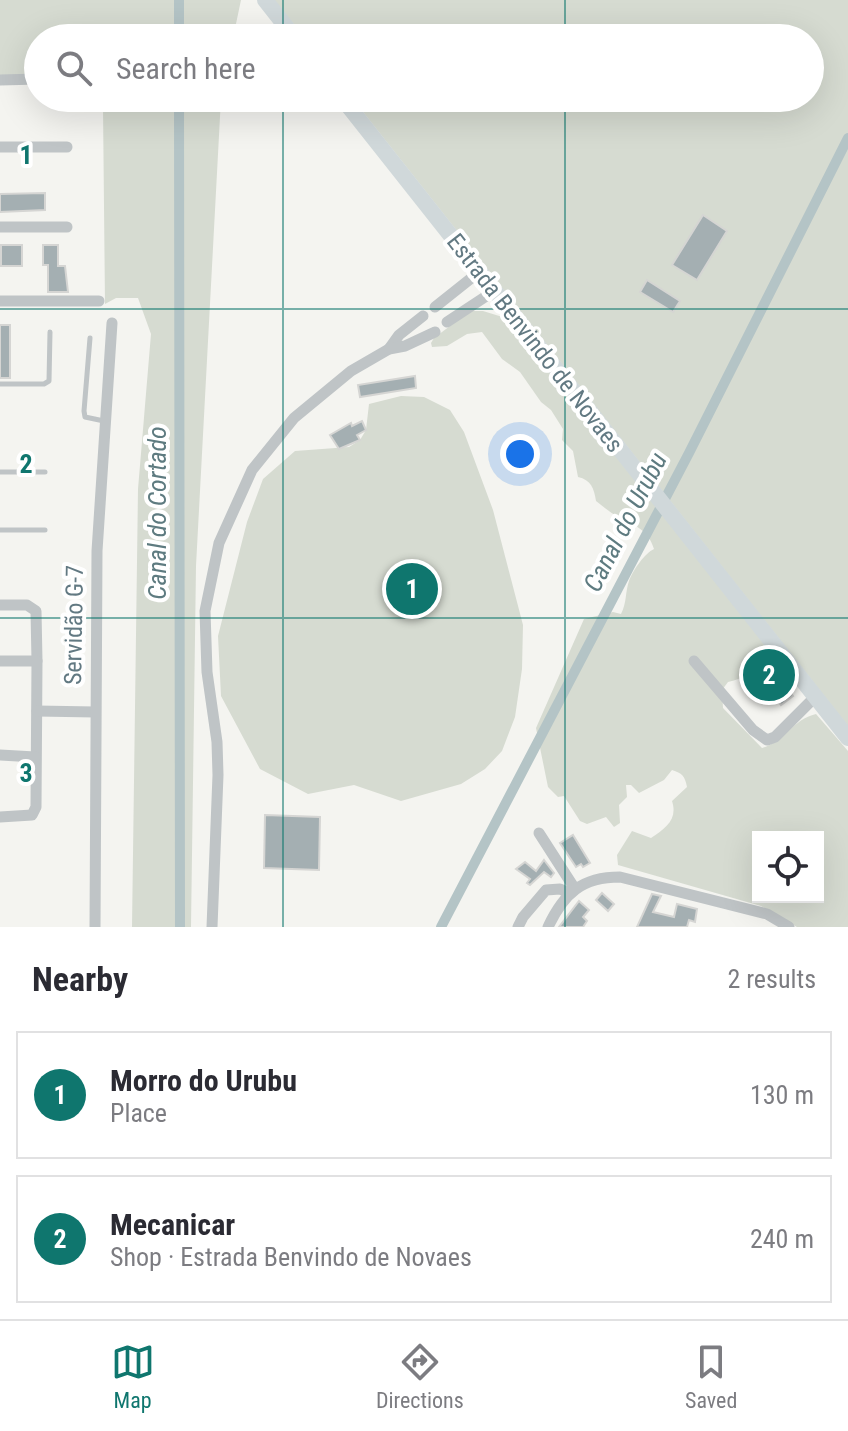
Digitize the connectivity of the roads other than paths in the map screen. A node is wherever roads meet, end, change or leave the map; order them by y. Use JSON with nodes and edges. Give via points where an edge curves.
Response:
{"nodes":[{"id":1,"x":265,"y":0,"type":"edge"},
{"id":2,"x":284,"y":24,"type":"edge"},
{"id":3,"x":24,"y":79,"type":"edge"},
{"id":4,"x":0,"y":80,"type":"edge"},
{"id":5,"x":353,"y":112,"type":"edge"},
{"id":6,"x":0,"y":147,"type":"edge"},
{"id":7,"x":67,"y":147,"type":"dead end"},
{"id":8,"x":0,"y":227,"type":"edge"},
{"id":9,"x":67,"y":227,"type":"dead end"},
{"id":10,"x":479,"y":272,"type":"junction"},
{"id":11,"x":494,"y":291,"type":"junction"},
{"id":12,"x":0,"y":301,"type":"edge"},
{"id":13,"x":99,"y":301,"type":"dead end"},
{"id":14,"x":435,"y":307,"type":"dead end"},
{"id":15,"x":423,"y":316,"type":"dead end"},
{"id":16,"x":447,"y":322,"type":"dead end"},
{"id":17,"x":112,"y":323,"type":"dead end"},
{"id":18,"x":50,"y":332,"type":"dead end"},
{"id":19,"x":435,"y":332,"type":"dead end"},
{"id":20,"x":90,"y":338,"type":"dead end"},
{"id":21,"x":389,"y":349,"type":"junction"},
{"id":22,"x":0,"y":384,"type":"edge"},
{"id":23,"x":105,"y":421,"type":"junction"},
{"id":24,"x":0,"y":472,"type":"edge"},
{"id":25,"x":45,"y":472,"type":"dead end"},
{"id":26,"x":0,"y":530,"type":"edge"},
{"id":27,"x":45,"y":530,"type":"dead end"},
{"id":28,"x":0,"y":605,"type":"edge"},
{"id":29,"x":0,"y":661,"type":"edge"},
{"id":30,"x":37,"y":661,"type":"junction"},
{"id":31,"x":694,"y":661,"type":"dead end"},
{"id":32,"x":815,"y":697,"type":"junction"},
{"id":33,"x":37,"y":711,"type":"junction"},
{"id":34,"x":95,"y":712,"type":"junction"},
{"id":35,"x":848,"y":738,"type":"edge"},
{"id":36,"x":0,"y":755,"type":"edge"},
{"id":37,"x":35,"y":757,"type":"junction"},
{"id":38,"x":0,"y":817,"type":"edge"},
{"id":39,"x":539,"y":833,"type":"dead end"},
{"id":40,"x":572,"y":891,"type":"junction"},
{"id":41,"x":95,"y":927,"type":"edge"},
{"id":42,"x":212,"y":927,"type":"edge"},
{"id":43,"x":518,"y":927,"type":"edge"},
{"id":44,"x":548,"y":927,"type":"edge"},
{"id":45,"x":789,"y":927,"type":"edge"}],
"edges":[{"from":1,"to":2,"type":"street"},
{"from":3,"to":4,"type":"street"},
{"from":5,"to":10,"type":"street","name":"Estrada Benvindo de Novaes"},
{"from":6,"to":7,"type":"street"},
{"from":8,"to":9,"type":"street"},
{"from":10,"to":11,"type":"street","name":"Estrada Benvindo de Novaes"},
{"from":10,"to":14,"type":"street"},
{"from":11,"to":16,"type":"street"},
{"from":11,"to":32,"type":"street","name":"Estrada Benvindo de Novaes"},
{"from":12,"to":13,"type":"street"},
{"from":15,"to":21,"type":"street"},
{"from":17,"to":23,"type":"street","name":"Servidão G-7"},
{"from":18,"to":22,"type":"lane","via":[[49,381]]},
{"from":19,"to":21,"type":"street"},
{"from":20,"to":23,"type":"lane","via":[[85,417]]},
{"from":21,"to":42,"type":"street","via":[[351,371],[294,418],[252,470],[219,543],[205,611],[217,764]]},
{"from":23,"to":34,"type":"street","name":"Servidão G-7"},
{"from":24,"to":25,"type":"lane"},
{"from":26,"to":27,"type":"lane"},
{"from":28,"to":30,"type":"street","via":[[27,605],[36,611]]},
{"from":29,"to":30,"type":"street"},
{"from":30,"to":33,"type":"street"},
{"from":31,"to":32,"type":"street","via":[[767,740]]},
{"from":32,"to":35,"type":"street","name":"Estrada Benvindo de Novaes"},
{"from":33,"to":34,"type":"street"},
{"from":33,"to":37,"type":"street"},
{"from":34,"to":41,"type":"street","name":"Servidão G-7"},
{"from":36,"to":37,"type":"street"},
{"from":37,"to":38,"type":"street","via":[[35,812]]},
{"from":39,"to":40,"type":"street"},
{"from":40,"to":43,"type":"street","via":[[546,890]]},
{"from":40,"to":44,"type":"street"},
{"from":40,"to":45,"type":"street","via":[[603,877],[635,879],[767,914]]}]}
